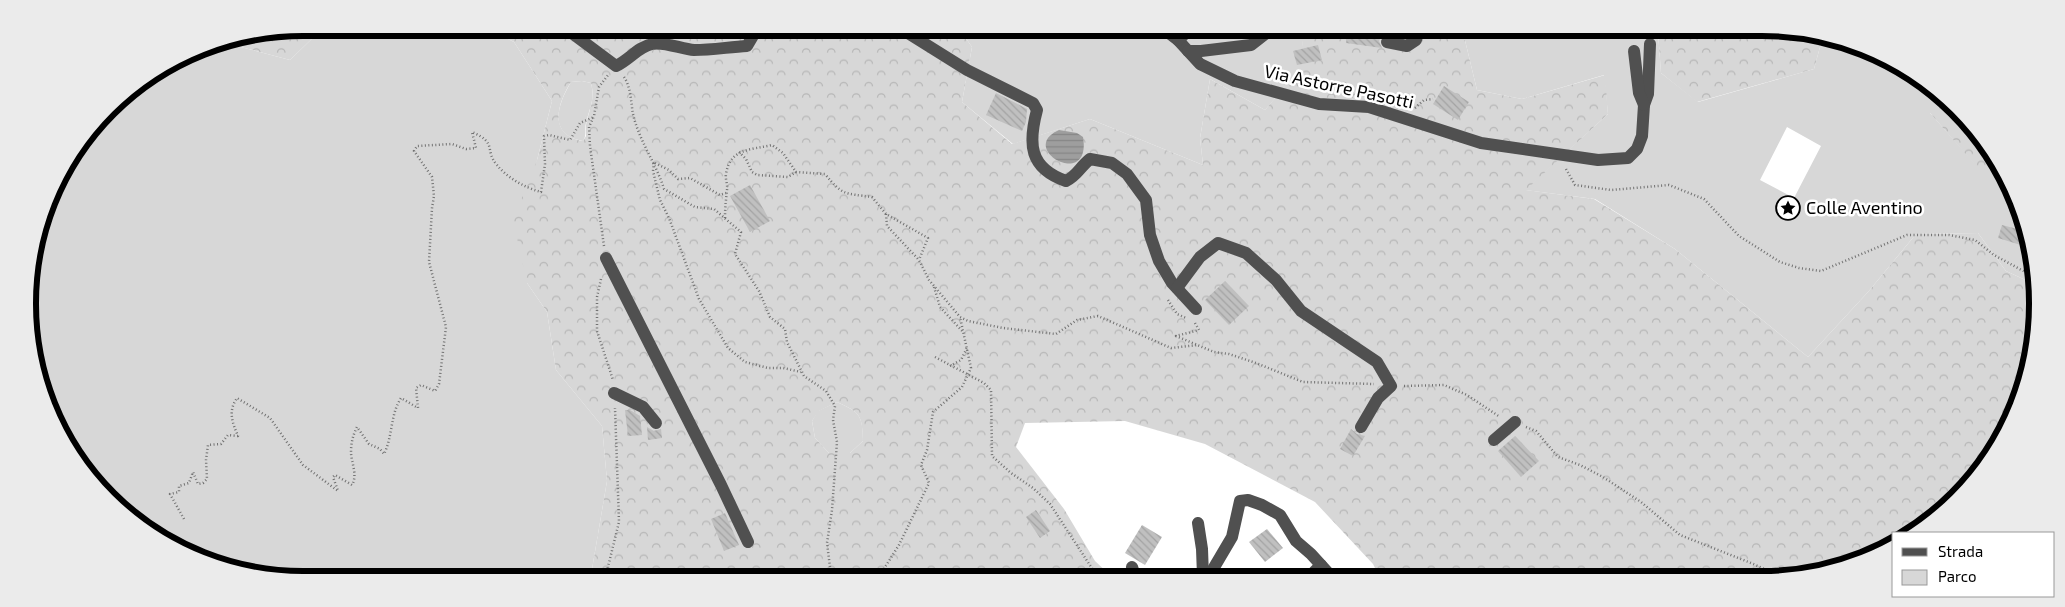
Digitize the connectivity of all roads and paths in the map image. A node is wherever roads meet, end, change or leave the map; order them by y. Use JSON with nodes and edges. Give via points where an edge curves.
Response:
{"nodes":[{"id":1,"x":575,"y":36,"type":"edge"},
{"id":2,"x":753,"y":36,"type":"edge"},
{"id":3,"x":912,"y":36,"type":"edge"},
{"id":4,"x":1173,"y":36,"type":"edge"},
{"id":5,"x":1182,"y":36,"type":"edge"},
{"id":6,"x":1263,"y":36,"type":"edge"},
{"id":7,"x":1417,"y":36,"type":"edge"},
{"id":8,"x":1178,"y":40,"type":"junction"},
{"id":9,"x":1387,"y":42,"type":"dead end"},
{"id":10,"x":1650,"y":44,"type":"dead end"},
{"id":11,"x":1634,"y":50,"type":"dead end"},
{"id":12,"x":1188,"y":51,"type":"junction"},
{"id":13,"x":616,"y":66,"type":"junction"},
{"id":14,"x":1644,"y":105,"type":"junction"},
{"id":15,"x":594,"y":117,"type":"junction"},
{"id":16,"x":739,"y":152,"type":"junction"},
{"id":17,"x":654,"y":163,"type":"junction"},
{"id":18,"x":1563,"y":163,"type":"dead end"},
{"id":19,"x":796,"y":172,"type":"junction"},
{"id":20,"x":726,"y":193,"type":"junction"},
{"id":21,"x":886,"y":214,"type":"junction"},
{"id":22,"x":725,"y":218,"type":"junction"},
{"id":23,"x":606,"y":258,"type":"junction"},
{"id":24,"x":918,"y":260,"type":"junction"},
{"id":25,"x":2026,"y":273,"type":"edge"},
{"id":26,"x":933,"y":286,"type":"junction"},
{"id":27,"x":1171,"y":291,"type":"junction"},
{"id":28,"x":1196,"y":309,"type":"dead end"},
{"id":29,"x":960,"y":317,"type":"junction"},
{"id":30,"x":1186,"y":319,"type":"dead end"},
{"id":31,"x":1195,"y":323,"type":"dead end"},
{"id":32,"x":964,"y":333,"type":"junction"},
{"id":33,"x":1200,"y":345,"type":"junction"},
{"id":34,"x":967,"y":347,"type":"junction"},
{"id":35,"x":935,"y":357,"type":"dead end"},
{"id":36,"x":950,"y":366,"type":"junction"},
{"id":37,"x":801,"y":372,"type":"junction"},
{"id":38,"x":968,"y":376,"type":"junction"},
{"id":39,"x":1391,"y":386,"type":"junction"},
{"id":40,"x":614,"y":393,"type":"junction"},
{"id":41,"x":1514,"y":422,"type":"junction"},
{"id":42,"x":656,"y":424,"type":"dead end"},
{"id":43,"x":1361,"y":427,"type":"dead end"},
{"id":44,"x":1494,"y":440,"type":"dead end"},
{"id":45,"x":184,"y":519,"type":"dead end"},
{"id":46,"x":1198,"y":524,"type":"dead end"},
{"id":47,"x":748,"y":542,"type":"dead end"},
{"id":48,"x":1321,"y":565,"type":"junction"},
{"id":49,"x":607,"y":571,"type":"edge"},
{"id":50,"x":830,"y":571,"type":"edge"},
{"id":51,"x":883,"y":571,"type":"edge"},
{"id":52,"x":1094,"y":571,"type":"edge"},
{"id":53,"x":1203,"y":571,"type":"edge"},
{"id":54,"x":1212,"y":571,"type":"edge"},
{"id":55,"x":1315,"y":571,"type":"edge"},
{"id":56,"x":1326,"y":571,"type":"edge"},
{"id":57,"x":1768,"y":571,"type":"edge"}],
"edges":[{"from":1,"to":13,"type":"street"},
{"from":2,"to":13,"type":"street","via":[[747,46],[712,50],[653,43]]},
{"from":3,"to":27,"type":"street","via":[[966,70],[1033,103],[1037,110],[1031,139],[1033,153],[1045,169],[1058,178],[1066,182],[1076,176],[1079,168],[1090,159],[1112,163],[1127,174],[1146,200],[1151,241]]},
{"from":4,"to":8,"type":"street","name":"Via Astorre Pasotti"},
{"from":5,"to":8,"type":"street"},
{"from":6,"to":12,"type":"street","via":[[1251,45]]},
{"from":7,"to":9,"type":"street","via":[[1407,46]]},
{"from":8,"to":12,"type":"street","name":"Via Astorre Pasotti"},
{"from":10,"to":14,"type":"street","via":[[1648,94]]},
{"from":11,"to":14,"type":"street","via":[[1639,94]]},
{"from":12,"to":14,"type":"street","name":"Via Astorre Pasotti","via":[[1200,64],[1235,81],[1319,104],[1369,107],[1482,143],[1598,160],[1628,158],[1637,149],[1642,136]]},
{"from":13,"to":15,"type":"path","via":[[599,86]]},
{"from":13,"to":17,"type":"path","via":[[626,80],[638,133]]},
{"from":15,"to":23,"type":"path","via":[[589,126],[590,146]]},
{"from":15,"to":45,"type":"path","via":[[580,123],[570,140],[549,134],[544,136],[542,192],[514,180],[496,164],[483,137],[472,132],[476,148],[466,149],[452,144],[417,146],[414,150],[432,177],[434,196],[429,262],[446,327],[436,391],[421,384],[416,388],[418,408],[401,398],[396,405],[390,443],[384,454],[369,444],[357,427],[351,452],[355,480],[352,485],[335,474],[338,491],[303,465],[270,418],[237,398],[231,406],[238,436],[228,435],[221,444],[208,445],[207,479],[203,483],[198,484],[193,472],[189,483],[179,486],[179,492],[170,494]]},
{"from":16,"to":19,"type":"path","via":[[772,145],[783,153]]},
{"from":16,"to":19,"type":"path","via":[[757,175],[788,177]]},
{"from":16,"to":20,"type":"path","via":[[730,160]]},
{"from":17,"to":20,"type":"path","via":[[678,179],[690,178],[720,195]]},
{"from":17,"to":22,"type":"path","via":[[664,189],[695,207],[714,209]]},
{"from":17,"to":37,"type":"path","via":[[654,179],[660,200],[700,299],[728,348],[745,362]]},
{"from":18,"to":25,"type":"path","via":[[1575,185],[1611,190],[1669,185],[1704,199],[1739,236],[1780,262],[1799,268],[1821,271],[1907,235],[1949,235],[1975,240]]},
{"from":19,"to":21,"type":"path","via":[[825,174],[843,193],[872,197]]},
{"from":20,"to":22,"type":"path"},
{"from":21,"to":24,"type":"path","via":[[887,226]]},
{"from":21,"to":24,"type":"path","via":[[928,238]]},
{"from":22,"to":37,"type":"path","via":[[741,232],[735,254],[759,291],[770,317],[785,329],[787,342]]},
{"from":23,"to":40,"type":"path","via":[[597,297],[598,331]]},
{"from":23,"to":47,"type":"street"},
{"from":24,"to":26,"type":"path"},
{"from":26,"to":29,"type":"path"},
{"from":26,"to":32,"type":"path","via":[[940,308]]},
{"from":27,"to":28,"type":"street"},
{"from":27,"to":30,"type":"path","via":[[1177,314]]},
{"from":27,"to":39,"type":"street","via":[[1200,257],[1218,244],[1246,253],[1276,280],[1301,312],[1378,362]]},
{"from":29,"to":32,"type":"path"},
{"from":29,"to":33,"type":"path","via":[[1003,328],[1056,334],[1077,320],[1098,316],[1171,348]]},
{"from":31,"to":33,"type":"path","via":[[1199,330],[1176,336]]},
{"from":32,"to":34,"type":"path"},
{"from":33,"to":39,"type":"path","via":[[1303,382]]},
{"from":34,"to":36,"type":"path","via":[[961,360]]},
{"from":34,"to":38,"type":"path","via":[[971,368]]},
{"from":35,"to":36,"type":"path"},
{"from":36,"to":38,"type":"path"},
{"from":37,"to":50,"type":"path","via":[[826,391],[835,406],[833,420],[837,442],[827,543]]},
{"from":38,"to":51,"type":"path","via":[[962,387],[933,412],[927,450],[921,465],[929,483]]},
{"from":38,"to":52,"type":"path","via":[[991,390],[992,456],[1050,504]]},
{"from":39,"to":41,"type":"path","via":[[1444,386],[1467,395],[1501,418]]},
{"from":39,"to":43,"type":"street","via":[[1378,398]]},
{"from":40,"to":42,"type":"street","via":[[643,406]]},
{"from":40,"to":49,"type":"path","via":[[619,522]]},
{"from":41,"to":44,"type":"street"},
{"from":41,"to":57,"type":"path","via":[[1536,431],[1558,457],[1603,477],[1641,502],[1680,535]]},
{"from":46,"to":53,"type":"street"},
{"from":48,"to":54,"type":"street","via":[[1296,541],[1280,515],[1248,500],[1240,501],[1232,537]]},
{"from":48,"to":55,"type":"street"},
{"from":48,"to":56,"type":"street"}]}
